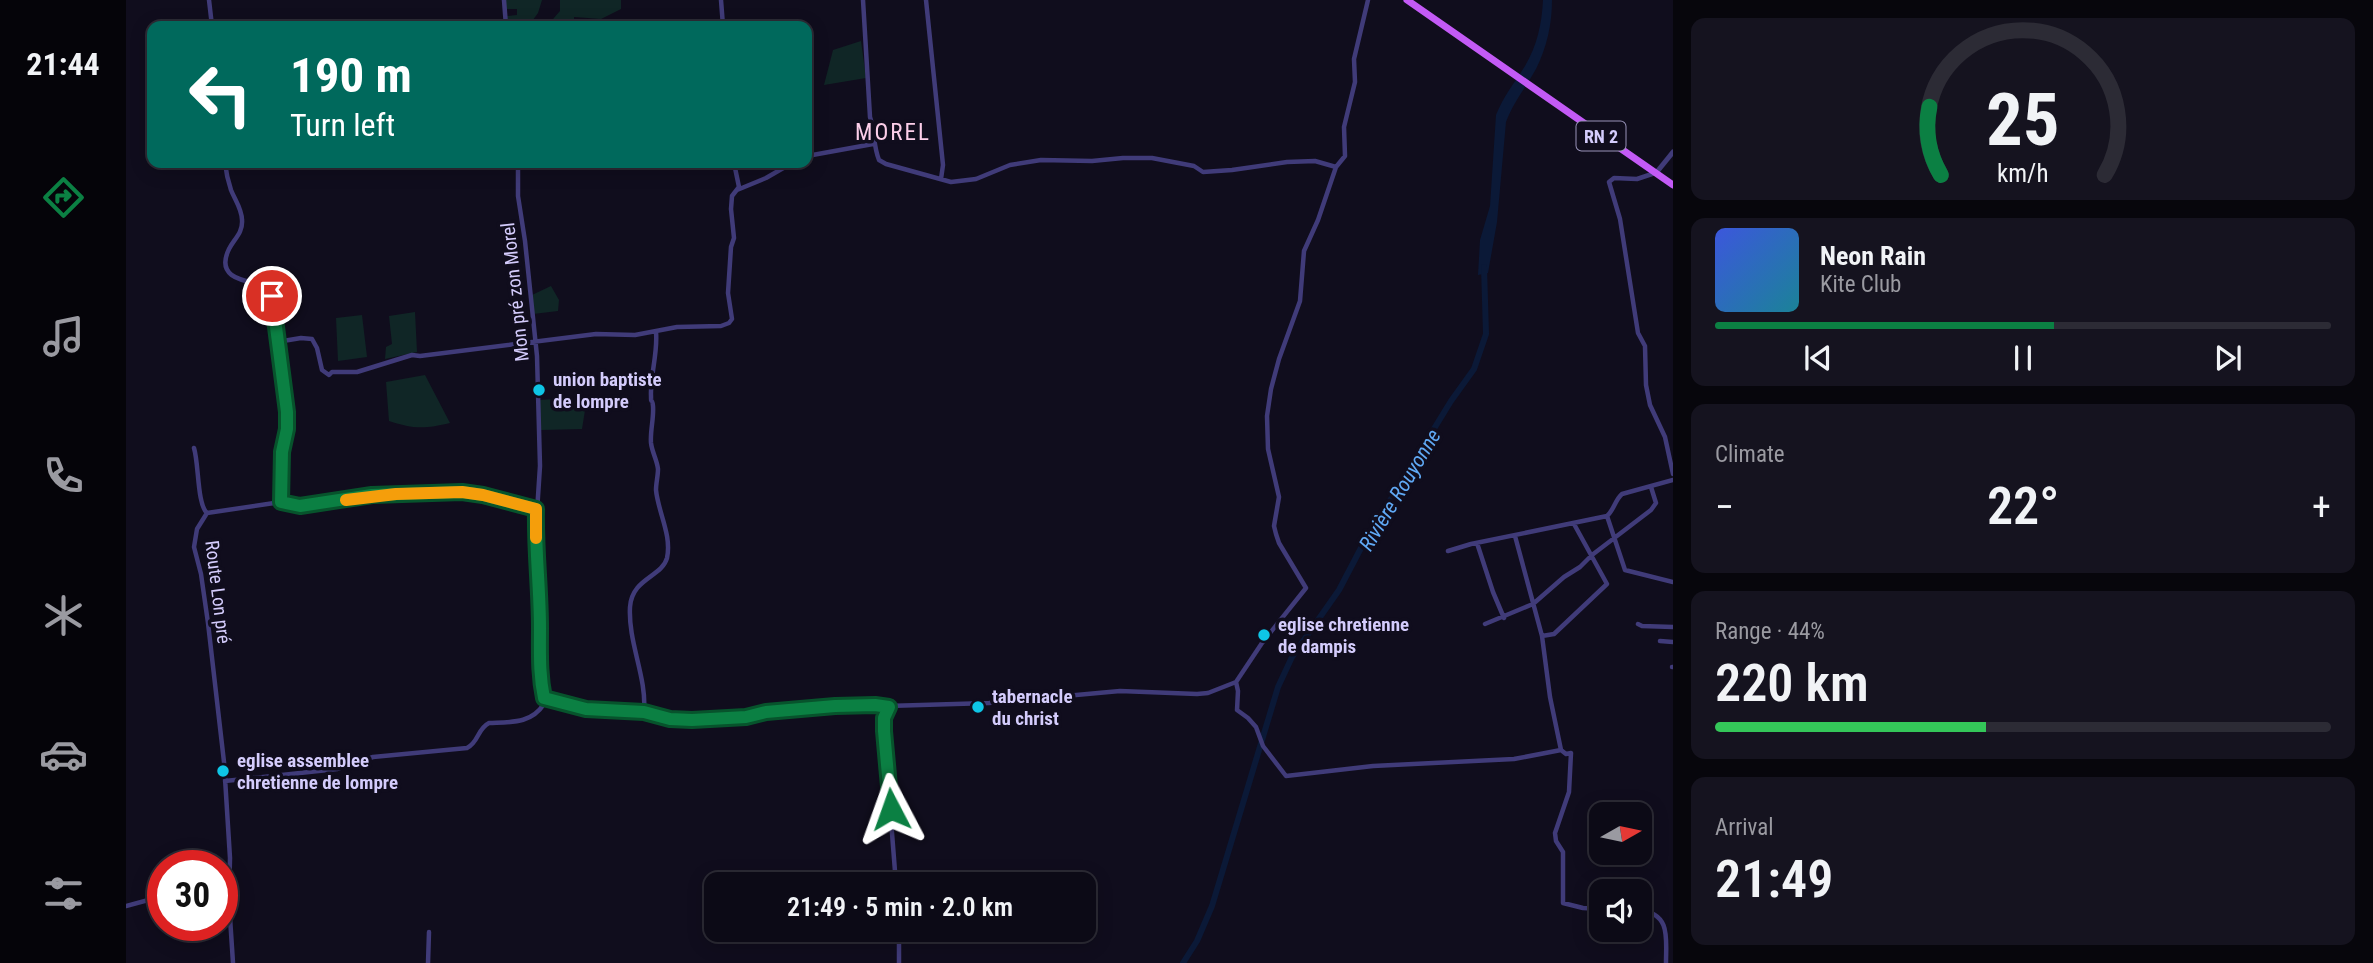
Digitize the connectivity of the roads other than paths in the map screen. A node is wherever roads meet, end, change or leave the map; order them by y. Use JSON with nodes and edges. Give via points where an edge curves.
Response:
{"nodes":[{"id":1,"x":209,"y":0,"type":"edge"},
{"id":2,"x":504,"y":0,"type":"edge"},
{"id":3,"x":721,"y":0,"type":"edge"},
{"id":4,"x":863,"y":0,"type":"edge"},
{"id":5,"x":926,"y":0,"type":"edge"},
{"id":6,"x":1368,"y":0,"type":"edge"},
{"id":7,"x":1407,"y":0,"type":"edge"},
{"id":8,"x":211,"y":21,"type":"edge"},
{"id":9,"x":506,"y":21,"type":"edge"},
{"id":10,"x":723,"y":21,"type":"edge"},
{"id":11,"x":873,"y":144,"type":"junction"},
{"id":12,"x":1673,"y":152,"type":"edge"},
{"id":13,"x":812,"y":155,"type":"edge"},
{"id":14,"x":1336,"y":167,"type":"junction"},
{"id":15,"x":226,"y":168,"type":"edge"},
{"id":16,"x":518,"y":168,"type":"edge"},
{"id":17,"x":735,"y":168,"type":"edge"},
{"id":18,"x":783,"y":168,"type":"edge"},
{"id":19,"x":1656,"y":173,"type":"junction"},
{"id":20,"x":941,"y":179,"type":"junction"},
{"id":21,"x":1673,"y":185,"type":"edge"},
{"id":22,"x":737,"y":190,"type":"junction"},
{"id":23,"x":656,"y":332,"type":"junction"},
{"id":24,"x":536,"y":341,"type":"junction"},
{"id":25,"x":277,"y":342,"type":"junction"},
{"id":26,"x":1673,"y":434,"type":"edge"},
{"id":27,"x":1665,"y":437,"type":"junction"},
{"id":28,"x":194,"y":448,"type":"dead end"},
{"id":29,"x":1673,"y":474,"type":"edge"},
{"id":30,"x":1673,"y":480,"type":"edge"},
{"id":31,"x":1651,"y":487,"type":"junction"},
{"id":32,"x":281,"y":502,"type":"junction"},
{"id":33,"x":536,"y":509,"type":"junction"},
{"id":34,"x":207,"y":513,"type":"junction"},
{"id":35,"x":1606,"y":516,"type":"junction"},
{"id":36,"x":1574,"y":524,"type":"junction"},
{"id":37,"x":1515,"y":536,"type":"junction"},
{"id":38,"x":1613,"y":539,"type":"junction"},
{"id":39,"x":1477,"y":543,"type":"junction"},
{"id":40,"x":1448,"y":551,"type":"dead end"},
{"id":41,"x":1591,"y":555,"type":"junction"},
{"id":42,"x":1673,"y":582,"type":"edge"},
{"id":43,"x":1534,"y":604,"type":"junction"},
{"id":44,"x":1504,"y":618,"type":"junction"},
{"id":45,"x":1485,"y":624,"type":"dead end"},
{"id":46,"x":1638,"y":624,"type":"dead end"},
{"id":47,"x":1673,"y":627,"type":"edge"},
{"id":48,"x":1542,"y":636,"type":"junction"},
{"id":49,"x":1660,"y":641,"type":"dead end"},
{"id":50,"x":1673,"y":642,"type":"edge"},
{"id":51,"x":1236,"y":682,"type":"junction"},
{"id":52,"x":544,"y":698,"type":"junction"},
{"id":53,"x":889,"y":707,"type":"junction"},
{"id":54,"x":644,"y":712,"type":"junction"},
{"id":55,"x":1561,"y":750,"type":"junction"},
{"id":56,"x":225,"y":780,"type":"junction"},
{"id":57,"x":229,"y":850,"type":"edge"},
{"id":58,"x":895,"y":872,"type":"edge"},
{"id":59,"x":147,"y":900,"type":"edge"},
{"id":60,"x":126,"y":906,"type":"edge"},
{"id":61,"x":1589,"y":908,"type":"edge"},
{"id":62,"x":1652,"y":913,"type":"edge"},
{"id":63,"x":429,"y":932,"type":"dead end"},
{"id":64,"x":232,"y":941,"type":"edge"},
{"id":65,"x":899,"y":942,"type":"edge"},
{"id":66,"x":233,"y":963,"type":"edge"},
{"id":67,"x":428,"y":963,"type":"edge"},
{"id":68,"x":899,"y":963,"type":"edge"},
{"id":69,"x":1666,"y":963,"type":"edge"}],
"edges":[{"from":1,"to":8,"type":"street"},
{"from":2,"to":9,"type":"street"},
{"from":3,"to":10,"type":"street"},
{"from":4,"to":11,"type":"street"},
{"from":5,"to":20,"type":"street"},
{"from":6,"to":14,"type":"street","via":[[1354,59],[1355,82],[1344,127],[1345,156]]},
{"from":7,"to":19,"type":"main road","number":"RN 2"},
{"from":11,"to":13,"type":"street"},
{"from":11,"to":20,"type":"street","via":[[879,160]]},
{"from":12,"to":19,"type":"street"},
{"from":14,"to":20,"type":"street","via":[[1315,161],[1287,162],[1203,172],[1152,158],[1041,160],[1010,165],[976,179]]},
{"from":14,"to":51,"type":"street","via":[[1304,251],[1300,301],[1279,359],[1267,416],[1268,449],[1279,496],[1274,526],[1306,588]]},
{"from":15,"to":25,"type":"street","via":[[243,219],[228,251],[227,268],[236,279],[271,289]]},
{"from":16,"to":24,"type":"street","name":"Mon pré zon Morel"},
{"from":17,"to":22,"type":"street"},
{"from":18,"to":22,"type":"street"},
{"from":19,"to":21,"type":"main road","number":"RN 2"},
{"from":19,"to":27,"type":"street","via":[[1609,182],[1622,228],[1638,333],[1645,346],[1650,405]]},
{"from":22,"to":23,"type":"street","via":[[731,209],[734,238],[728,293],[732,319],[721,326]]},
{"from":23,"to":24,"type":"street"},
{"from":23,"to":54,"type":"street","via":[[651,445],[668,550],[661,569],[637,587],[630,607]]},
{"from":24,"to":25,"type":"street","via":[[412,355],[357,372],[329,375],[322,370],[312,339]]},
{"from":24,"to":33,"type":"street","name":"Mon pré zon Morel","via":[[540,416]]},
{"from":25,"to":32,"type":"street","via":[[287,412]]},
{"from":26,"to":27,"type":"street"},
{"from":27,"to":29,"type":"street"},
{"from":28,"to":34,"type":"street","via":[[200,500]]},
{"from":30,"to":31,"type":"street"},
{"from":31,"to":35,"type":"street","via":[[1622,494]]},
{"from":31,"to":38,"type":"street","via":[[1656,505]]},
{"from":32,"to":33,"type":"street","name":"Route Lon pré","via":[[300,506],[372,495],[462,492]]},
{"from":32,"to":34,"type":"street","name":"Route Lon pré"},
{"from":33,"to":52,"type":"street","name":"Mon pré zon Morel","via":[[538,664]]},
{"from":34,"to":56,"type":"street","name":"Route Lon pré","via":[[197,529],[194,547],[209,631]]},
{"from":35,"to":36,"type":"street"},
{"from":35,"to":38,"type":"street"},
{"from":36,"to":37,"type":"street"},
{"from":36,"to":41,"type":"street"},
{"from":37,"to":39,"type":"street"},
{"from":37,"to":43,"type":"street"},
{"from":38,"to":41,"type":"street"},
{"from":38,"to":42,"type":"street","via":[[1628,571]]},
{"from":39,"to":40,"type":"street"},
{"from":39,"to":44,"type":"street"},
{"from":41,"to":43,"type":"street"},
{"from":41,"to":48,"type":"street","via":[[1607,584],[1554,634]]},
{"from":43,"to":44,"type":"street"},
{"from":43,"to":48,"type":"street"},
{"from":44,"to":45,"type":"street"},
{"from":46,"to":47,"type":"street"},
{"from":48,"to":55,"type":"street"},
{"from":49,"to":50,"type":"street"},
{"from":51,"to":53,"type":"street","via":[[1197,694],[1120,691]]},
{"from":51,"to":55,"type":"street","via":[[1237,710],[1256,727],[1263,746],[1286,776],[1373,766],[1514,759]]},
{"from":52,"to":54,"type":"street","via":[[586,709]]},
{"from":52,"to":56,"type":"street","via":[[538,714],[489,723],[467,748],[380,756],[337,769]]},
{"from":53,"to":54,"type":"street","via":[[841,706],[692,720]]},
{"from":53,"to":58,"type":"street","via":[[884,731]]},
{"from":55,"to":61,"type":"street","via":[[1571,753],[1569,792],[1555,833],[1563,852],[1563,903]]},
{"from":56,"to":57,"type":"street","name":"Route Lon pré"},
{"from":59,"to":60,"type":"street"},
{"from":62,"to":69,"type":"street","via":[[1666,934]]},
{"from":63,"to":67,"type":"street"},
{"from":64,"to":66,"type":"street","name":"Route Lon pré"},
{"from":65,"to":68,"type":"street"}]}
